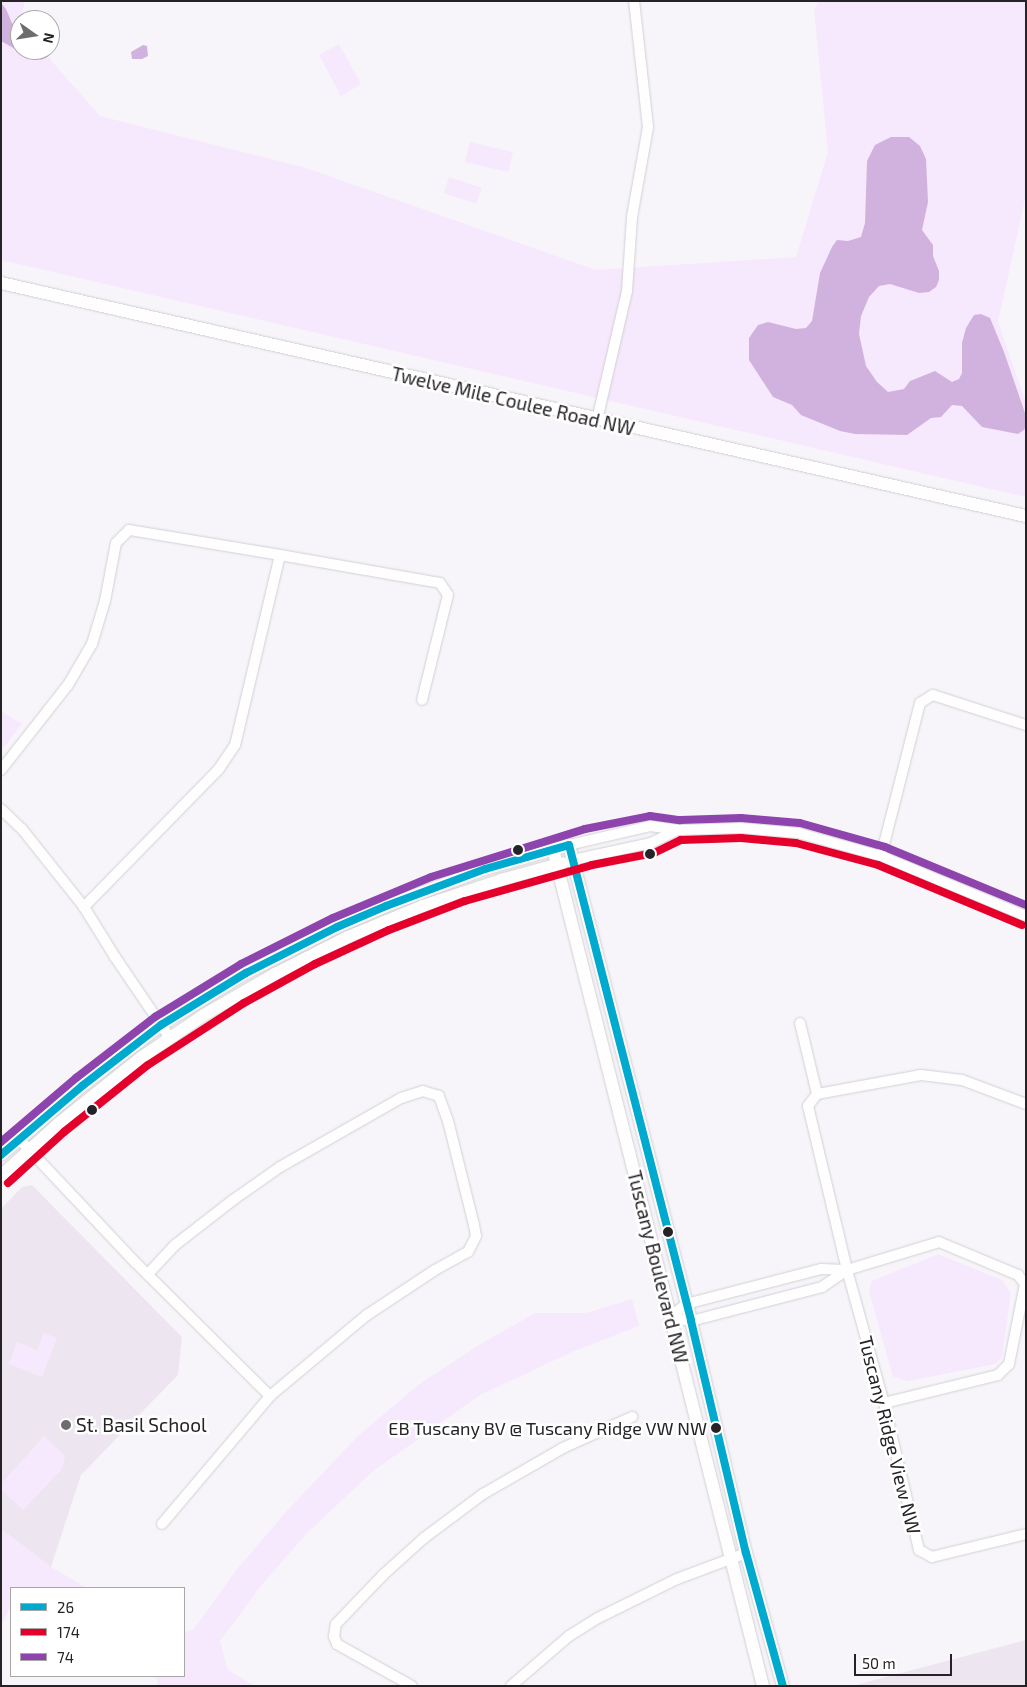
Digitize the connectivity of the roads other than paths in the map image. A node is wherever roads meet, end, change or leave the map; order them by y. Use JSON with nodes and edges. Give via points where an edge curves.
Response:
{"nodes":[{"id":1,"x":634,"y":1,"type":"edge"},
{"id":2,"x":1,"y":283,"type":"edge"},
{"id":3,"x":597,"y":420,"type":"junction"},
{"id":4,"x":1026,"y":516,"type":"edge"},
{"id":5,"x":280,"y":554,"type":"junction"},
{"id":6,"x":422,"y":700,"type":"dead end"},
{"id":7,"x":1026,"y":725,"type":"edge"},
{"id":8,"x":1,"y":770,"type":"edge"},
{"id":9,"x":1,"y":809,"type":"edge"},
{"id":10,"x":679,"y":830,"type":"junction"},
{"id":11,"x":569,"y":845,"type":"junction"},
{"id":12,"x":553,"y":849,"type":"junction"},
{"id":13,"x":881,"y":856,"type":"junction"},
{"id":14,"x":573,"y":860,"type":"junction"},
{"id":15,"x":556,"y":864,"type":"junction"},
{"id":16,"x":84,"y":907,"type":"junction"},
{"id":17,"x":1026,"y":916,"type":"edge"},
{"id":18,"x":800,"y":1023,"type":"dead end"},
{"id":19,"x":161,"y":1025,"type":"junction"},
{"id":20,"x":170,"y":1038,"type":"junction"},
{"id":21,"x":817,"y":1094,"type":"junction"},
{"id":22,"x":1026,"y":1104,"type":"edge"},
{"id":23,"x":19,"y":1139,"type":"junction"},
{"id":24,"x":29,"y":1149,"type":"junction"},
{"id":25,"x":1,"y":1155,"type":"edge"},
{"id":26,"x":1,"y":1176,"type":"edge"},
{"id":27,"x":847,"y":1270,"type":"junction"},
{"id":28,"x":148,"y":1274,"type":"junction"},
{"id":29,"x":686,"y":1304,"type":"junction"},
{"id":30,"x":670,"y":1318,"type":"junction"},
{"id":31,"x":691,"y":1321,"type":"junction"},
{"id":32,"x":270,"y":1396,"type":"junction"},
{"id":33,"x":884,"y":1403,"type":"junction"},
{"id":34,"x":632,"y":1416,"type":"dead end"},
{"id":35,"x":162,"y":1524,"type":"dead end"},
{"id":36,"x":1026,"y":1534,"type":"edge"},
{"id":37,"x":746,"y":1553,"type":"junction"},
{"id":38,"x":731,"y":1560,"type":"junction"},
{"id":39,"x":412,"y":1686,"type":"edge"},
{"id":40,"x":511,"y":1686,"type":"edge"},
{"id":41,"x":763,"y":1686,"type":"edge"},
{"id":42,"x":783,"y":1686,"type":"edge"}],
"edges":[{"from":1,"to":3,"type":"street","via":[[648,127],[632,217],[627,291]]},
{"from":2,"to":3,"type":"street","name":"Twelve Mile Coulee Road NW"},
{"from":3,"to":4,"type":"street","name":"Twelve Mile Coulee Road NW"},
{"from":5,"to":6,"type":"street","via":[[440,583],[448,595]]},
{"from":5,"to":8,"type":"street","via":[[129,530],[116,543],[106,601],[92,644],[68,686]]},
{"from":5,"to":16,"type":"street","via":[[235,745],[218,770]]},
{"from":7,"to":13,"type":"street","via":[[933,695],[920,703]]},
{"from":9,"to":16,"type":"street","via":[[22,829]]},
{"from":10,"to":11,"type":"street","via":[[650,826]]},
{"from":10,"to":13,"type":"street","via":[[741,828],[798,834]]},
{"from":10,"to":14,"type":"street","via":[[652,843]]},
{"from":11,"to":12,"type":"street"},
{"from":11,"to":14,"type":"street","name":"Tuscany Boulevard NW"},
{"from":12,"to":15,"type":"street","name":"Tuscany Boulevard NW"},
{"from":12,"to":19,"type":"street","via":[[435,886],[337,927],[246,973]]},
{"from":13,"to":17,"type":"street"},
{"from":14,"to":15,"type":"street"},
{"from":14,"to":29,"type":"street","name":"Tuscany Boulevard NW"},
{"from":15,"to":20,"type":"street","via":[[462,892],[348,937],[239,994]]},
{"from":15,"to":30,"type":"street","name":"Tuscany Boulevard NW"},
{"from":16,"to":19,"type":"street"},
{"from":18,"to":21,"type":"street"},
{"from":19,"to":20,"type":"street"},
{"from":19,"to":23,"type":"street"},
{"from":20,"to":24,"type":"street","via":[[94,1094]]},
{"from":21,"to":22,"type":"street","via":[[921,1075],[962,1080]]},
{"from":21,"to":27,"type":"street","name":"Tuscany Ridge View NW","via":[[808,1106]]},
{"from":23,"to":24,"type":"street"},
{"from":23,"to":25,"type":"street"},
{"from":24,"to":26,"type":"street"},
{"from":24,"to":28,"type":"street"},
{"from":27,"to":29,"type":"street","via":[[821,1269]]},
{"from":27,"to":31,"type":"street","via":[[822,1287]]},
{"from":27,"to":33,"type":"street","name":"Tuscany Ridge View NW"},
{"from":27,"to":33,"type":"street","via":[[939,1242],[1018,1275],[1025,1284],[1009,1364],[998,1375]]},
{"from":28,"to":32,"type":"street"},
{"from":28,"to":32,"type":"street","via":[[175,1246],[280,1167],[401,1098],[423,1091],[439,1096],[474,1225],[476,1236],[468,1252],[428,1274],[367,1315]]},
{"from":29,"to":30,"type":"street"},
{"from":29,"to":31,"type":"street","name":"Tuscany Boulevard NW"},
{"from":30,"to":31,"type":"street"},
{"from":30,"to":38,"type":"street","name":"Tuscany Boulevard NW"},
{"from":31,"to":37,"type":"street","name":"Tuscany Boulevard NW"},
{"from":32,"to":35,"type":"street"},
{"from":33,"to":36,"type":"street","name":"Tuscany Ridge View NW","via":[[919,1550],[932,1557]]},
{"from":34,"to":39,"type":"street","via":[[563,1448],[483,1494],[424,1538],[336,1624],[334,1636],[337,1644]]},
{"from":37,"to":38,"type":"street"},
{"from":37,"to":42,"type":"street","name":"Tuscany Boulevard NW"},
{"from":38,"to":40,"type":"street","via":[[677,1579],[598,1618],[569,1636]]},
{"from":38,"to":41,"type":"street","name":"Tuscany Boulevard NW"}]}
